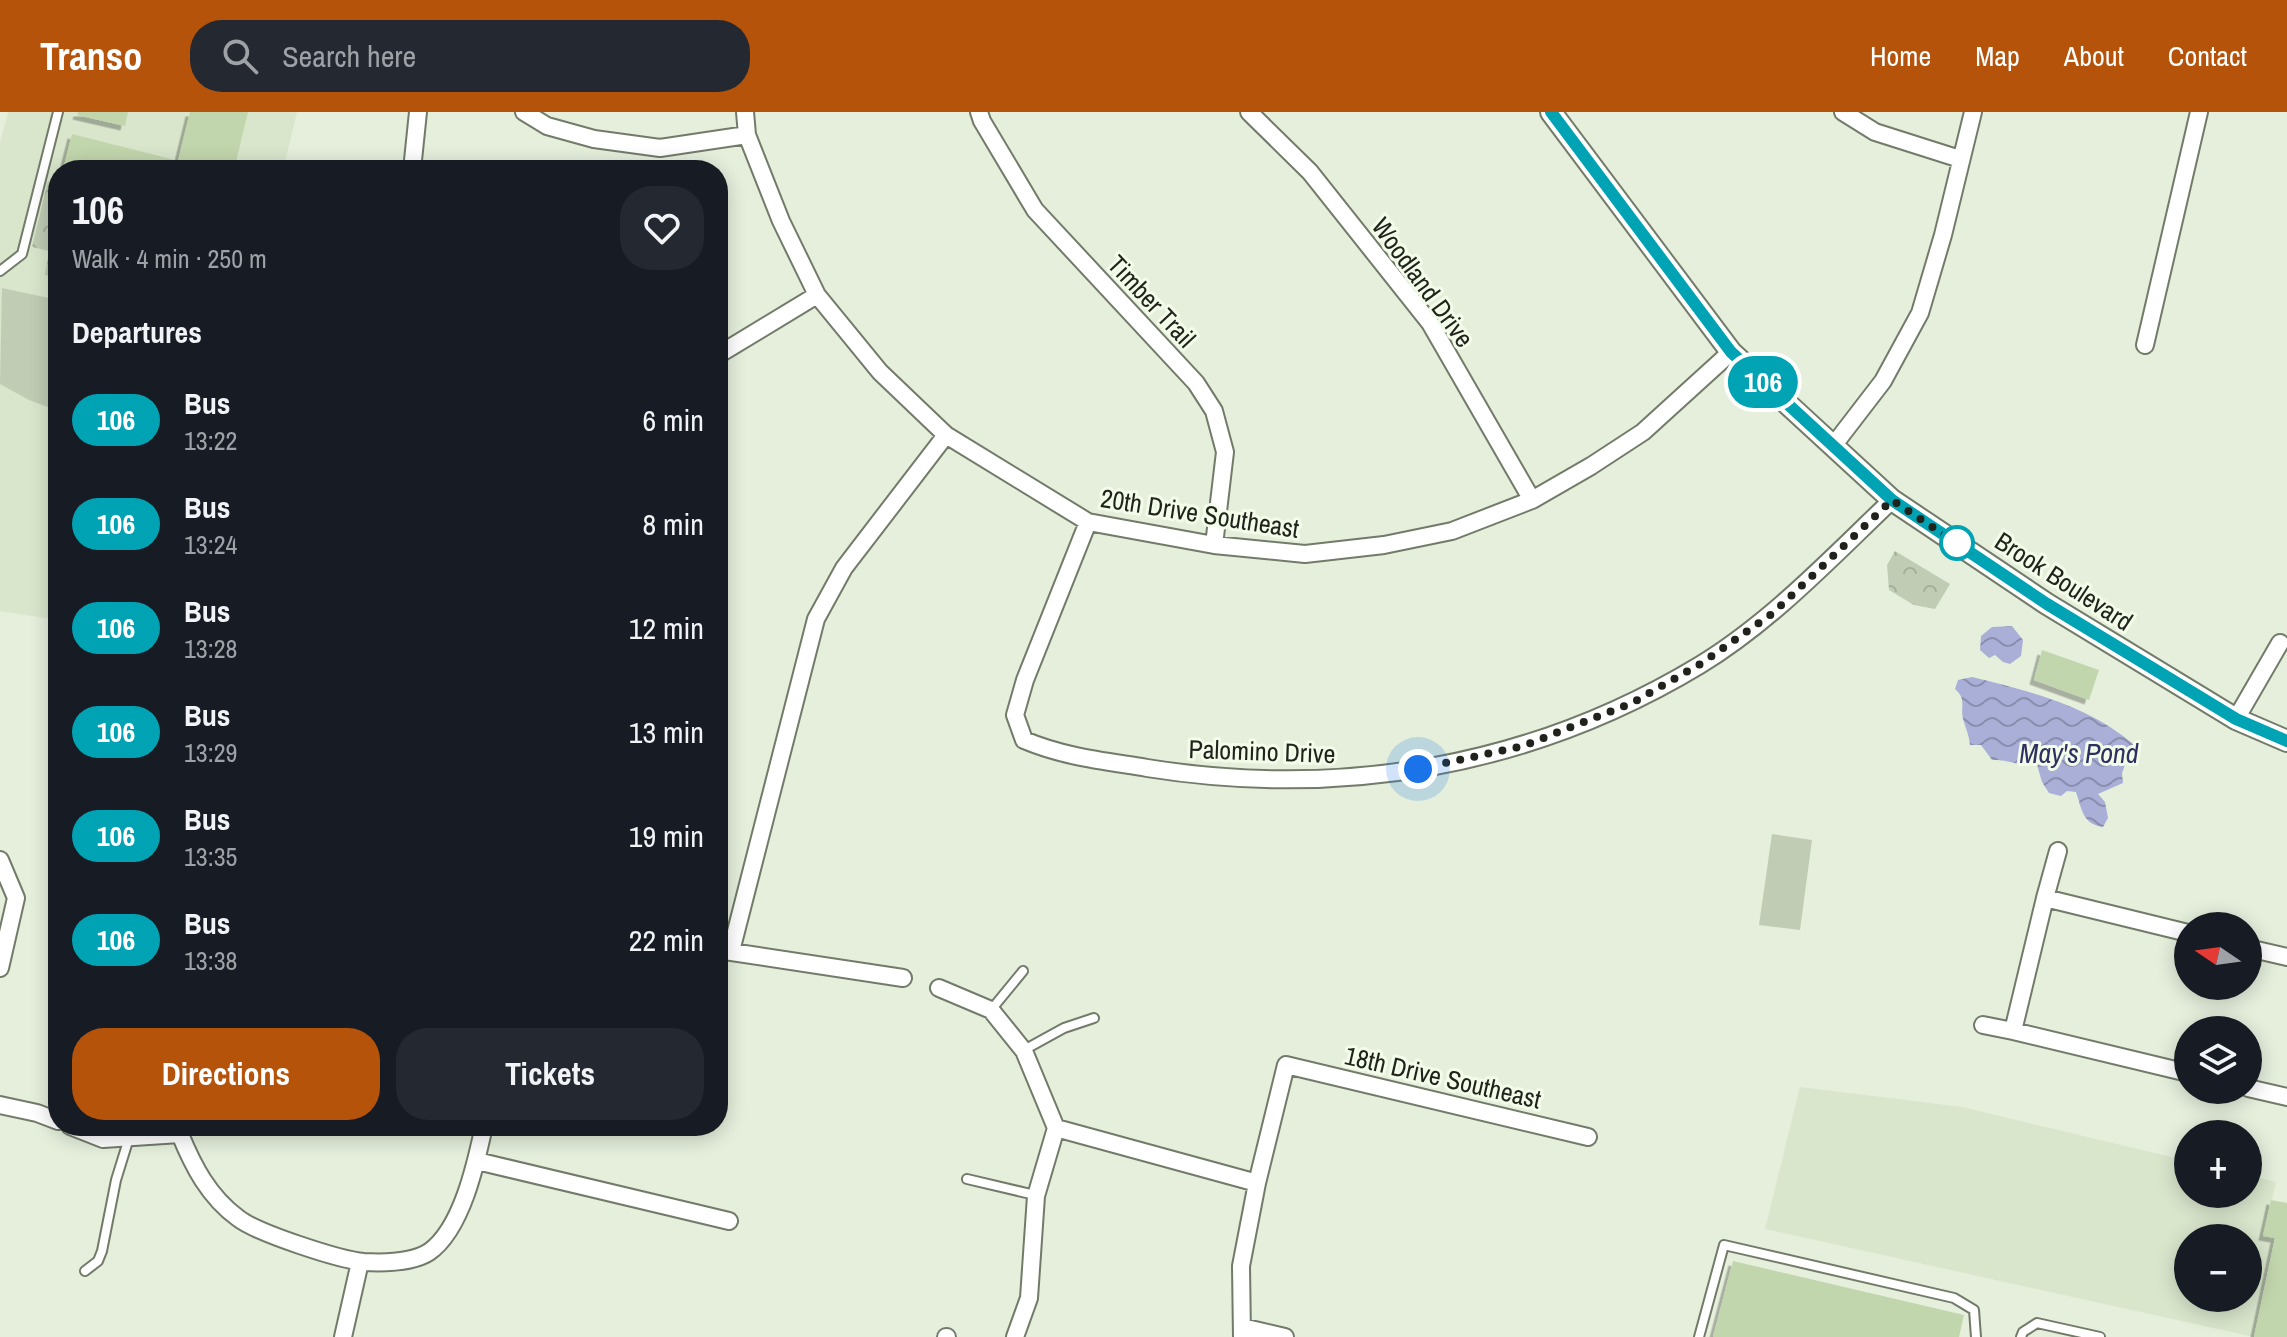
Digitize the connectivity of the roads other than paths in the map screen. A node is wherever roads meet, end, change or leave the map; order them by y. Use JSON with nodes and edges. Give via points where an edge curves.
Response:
{"nodes":[{"id":1,"x":58,"y":112,"type":"edge"},
{"id":2,"x":418,"y":112,"type":"edge"},
{"id":3,"x":524,"y":112,"type":"edge"},
{"id":4,"x":745,"y":112,"type":"edge"},
{"id":5,"x":979,"y":112,"type":"edge"},
{"id":6,"x":1249,"y":112,"type":"edge"},
{"id":7,"x":1551,"y":112,"type":"edge"},
{"id":8,"x":1843,"y":112,"type":"edge"},
{"id":9,"x":1973,"y":112,"type":"edge"},
{"id":10,"x":2199,"y":112,"type":"edge"},
{"id":11,"x":747,"y":135,"type":"junction"},
{"id":12,"x":1960,"y":159,"type":"junction"},
{"id":13,"x":413,"y":160,"type":"edge"},
{"id":14,"x":0,"y":271,"type":"edge"},
{"id":15,"x":817,"y":295,"type":"junction"},
{"id":16,"x":2145,"y":345,"type":"dead end"},
{"id":17,"x":728,"y":349,"type":"edge"},
{"id":18,"x":1731,"y":352,"type":"junction"},
{"id":19,"x":946,"y":435,"type":"junction"},
{"id":20,"x":1833,"y":446,"type":"junction"},
{"id":21,"x":1532,"y":500,"type":"junction"},
{"id":22,"x":1892,"y":500,"type":"junction"},
{"id":23,"x":1088,"y":522,"type":"junction"},
{"id":24,"x":1214,"y":545,"type":"junction"},
{"id":25,"x":2280,"y":643,"type":"dead end"},
{"id":26,"x":2236,"y":719,"type":"junction"},
{"id":27,"x":2287,"y":741,"type":"edge"},
{"id":28,"x":2058,"y":851,"type":"dead end"},
{"id":29,"x":0,"y":860,"type":"edge"},
{"id":30,"x":2045,"y":898,"type":"junction"},
{"id":31,"x":2174,"y":930,"type":"edge"},
{"id":32,"x":728,"y":937,"type":"edge"},
{"id":33,"x":2262,"y":951,"type":"edge"},
{"id":34,"x":728,"y":952,"type":"edge"},
{"id":35,"x":2287,"y":957,"type":"edge"},
{"id":36,"x":0,"y":968,"type":"edge"},
{"id":37,"x":1023,"y":971,"type":"dead end"},
{"id":38,"x":903,"y":978,"type":"dead end"},
{"id":39,"x":939,"y":988,"type":"dead end"},
{"id":40,"x":991,"y":1010,"type":"junction"},
{"id":41,"x":1094,"y":1018,"type":"dead end"},
{"id":42,"x":1983,"y":1025,"type":"dead end"},
{"id":43,"x":2013,"y":1031,"type":"junction"},
{"id":44,"x":1024,"y":1051,"type":"junction"},
{"id":45,"x":2174,"y":1070,"type":"edge"},
{"id":46,"x":2262,"y":1091,"type":"edge"},
{"id":47,"x":2287,"y":1097,"type":"edge"},
{"id":48,"x":0,"y":1105,"type":"edge"},
{"id":49,"x":48,"y":1117,"type":"edge"},
{"id":50,"x":1056,"y":1128,"type":"junction"},
{"id":51,"x":95,"y":1136,"type":"edge"},
{"id":52,"x":137,"y":1136,"type":"edge"},
{"id":53,"x":187,"y":1136,"type":"edge"},
{"id":54,"x":482,"y":1136,"type":"edge"},
{"id":55,"x":129,"y":1137,"type":"junction"},
{"id":56,"x":1588,"y":1137,"type":"dead end"},
{"id":57,"x":477,"y":1161,"type":"junction"},
{"id":58,"x":967,"y":1179,"type":"dead end"},
{"id":59,"x":1257,"y":1183,"type":"junction"},
{"id":60,"x":1036,"y":1196,"type":"junction"},
{"id":61,"x":729,"y":1221,"type":"dead end"},
{"id":62,"x":360,"y":1262,"type":"junction"},
{"id":63,"x":85,"y":1271,"type":"dead end"},
{"id":64,"x":1242,"y":1332,"type":"edge"},
{"id":65,"x":343,"y":1337,"type":"edge"},
{"id":66,"x":1015,"y":1337,"type":"edge"},
{"id":67,"x":1285,"y":1337,"type":"edge"},
{"id":68,"x":1699,"y":1337,"type":"edge"},
{"id":69,"x":1976,"y":1337,"type":"edge"},
{"id":70,"x":2021,"y":1337,"type":"edge"},
{"id":71,"x":2100,"y":1337,"type":"edge"}],
"edges":[{"from":1,"to":14,"type":"lane","via":[[22,254]]},
{"from":2,"to":13,"type":"street"},
{"from":3,"to":11,"type":"street","via":[[547,126],[594,139],[660,148]]},
{"from":4,"to":11,"type":"street","name":"20th Drive Southeast"},
{"from":5,"to":24,"type":"street","name":"Timber Trail","via":[[1035,210],[1196,383],[1214,411],[1225,452]]},
{"from":6,"to":21,"type":"street","name":"Woodland Drive","via":[[1310,172],[1430,323]]},
{"from":7,"to":18,"type":"street","name":"Brook Boulevard"},
{"from":8,"to":12,"type":"street","via":[[1875,132]]},
{"from":9,"to":12,"type":"street"},
{"from":10,"to":16,"type":"street"},
{"from":11,"to":15,"type":"street","name":"20th Drive Southeast"},
{"from":12,"to":20,"type":"street","via":[[1920,313],[1883,381]]},
{"from":15,"to":17,"type":"street"},
{"from":15,"to":19,"type":"street","name":"20th Drive Southeast","via":[[880,372]]},
{"from":18,"to":20,"type":"street","name":"Brook Boulevard"},
{"from":18,"to":21,"type":"street","name":"20th Drive Southeast","via":[[1643,432]]},
{"from":19,"to":23,"type":"street","name":"20th Drive Southeast"},
{"from":19,"to":32,"type":"street","via":[[844,568],[816,619]]},
{"from":20,"to":22,"type":"street","name":"Brook Boulevard"},
{"from":21,"to":24,"type":"street","name":"20th Drive Southeast","via":[[1452,531],[1384,545],[1305,554]]},
{"from":22,"to":23,"type":"street","name":"Palomino Drive","via":[[1773,613],[1632,703],[1523,746],[1418,769],[1307,781],[1207,777],[1054,753],[1024,740],[1015,715],[1025,680]]},
{"from":22,"to":26,"type":"street","name":"Brook Boulevard","via":[[2047,604]]},
{"from":23,"to":24,"type":"street","name":"20th Drive Southeast"},
{"from":25,"to":26,"type":"street"},
{"from":26,"to":27,"type":"street","name":"Brook Boulevard"},
{"from":28,"to":30,"type":"street"},
{"from":29,"to":36,"type":"street","via":[[16,898]]},
{"from":30,"to":31,"type":"street"},
{"from":30,"to":43,"type":"street"},
{"from":33,"to":35,"type":"street"},
{"from":34,"to":38,"type":"street"},
{"from":37,"to":40,"type":"lane"},
{"from":39,"to":40,"type":"street"},
{"from":40,"to":44,"type":"street"},
{"from":41,"to":44,"type":"lane"},
{"from":42,"to":43,"type":"street"},
{"from":43,"to":45,"type":"street"},
{"from":44,"to":50,"type":"street"},
{"from":46,"to":47,"type":"street"},
{"from":48,"to":49,"type":"street"},
{"from":50,"to":59,"type":"street"},
{"from":50,"to":60,"type":"street"},
{"from":51,"to":55,"type":"street"},
{"from":52,"to":55,"type":"street"},
{"from":53,"to":62,"type":"street","via":[[198,1176],[237,1218],[272,1236]]},
{"from":54,"to":57,"type":"street"},
{"from":55,"to":63,"type":"lane","via":[[102,1251]]},
{"from":56,"to":59,"type":"street","name":"18th Drive Southeast","via":[[1286,1065]]},
{"from":57,"to":61,"type":"street"},
{"from":57,"to":62,"type":"street","via":[[448,1232],[428,1252],[397,1262]]},
{"from":58,"to":60,"type":"lane"},
{"from":59,"to":64,"type":"street","via":[[1241,1266]]},
{"from":60,"to":66,"type":"street","via":[[1029,1298]]},
{"from":62,"to":65,"type":"street"},
{"from":64,"to":67,"type":"street"},
{"from":68,"to":69,"type":"lane","via":[[1724,1245],[1954,1298],[1974,1310]]},
{"from":70,"to":71,"type":"lane","via":[[2037,1323]]}]}
